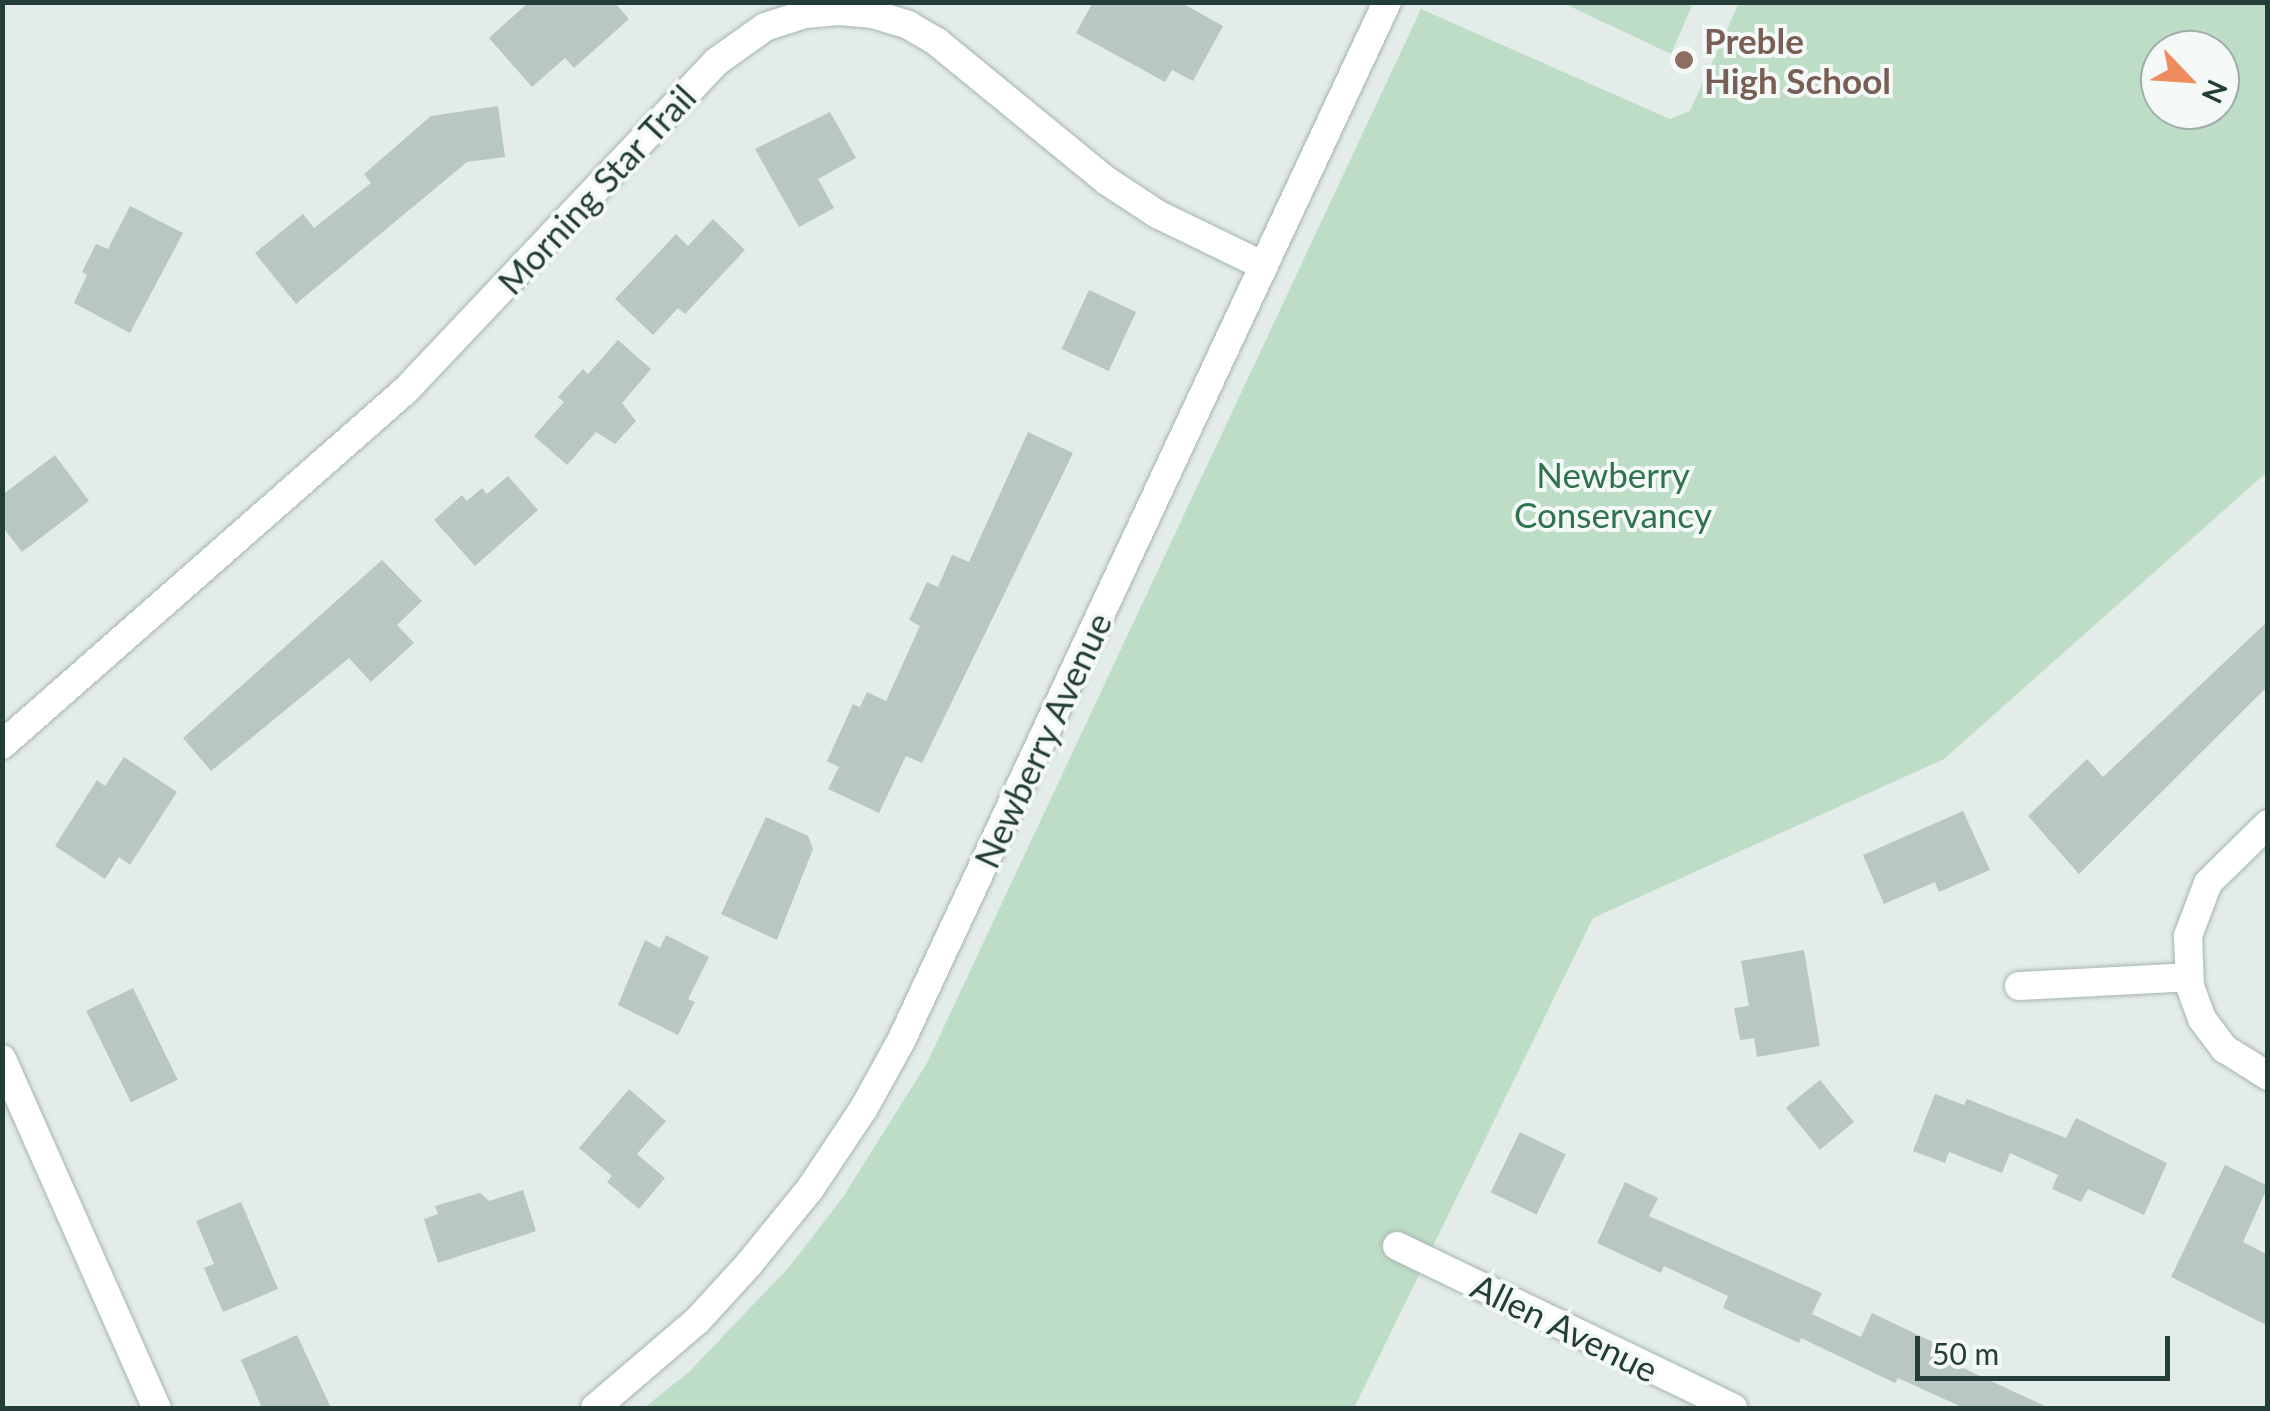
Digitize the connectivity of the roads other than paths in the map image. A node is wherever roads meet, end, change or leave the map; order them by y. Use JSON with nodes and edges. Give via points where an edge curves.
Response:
{"nodes":[{"id":1,"x":1386,"y":2,"type":"edge"},
{"id":2,"x":1264,"y":266,"type":"junction"},
{"id":3,"x":2,"y":745,"type":"edge"},
{"id":4,"x":2268,"y":824,"type":"edge"},
{"id":5,"x":2188,"y":978,"type":"junction"},
{"id":6,"x":2019,"y":986,"type":"dead end"},
{"id":7,"x":2,"y":1059,"type":"edge"},
{"id":8,"x":2268,"y":1076,"type":"edge"},
{"id":9,"x":1397,"y":1246,"type":"dead end"},
{"id":10,"x":156,"y":1408,"type":"edge"},
{"id":11,"x":595,"y":1408,"type":"edge"},
{"id":12,"x":1733,"y":1408,"type":"edge"}],
"edges":[{"from":1,"to":2,"type":"street","name":"Newberry Avenue"},
{"from":2,"to":3,"type":"street","name":"Morning Star Trail","via":[[1157,214],[1107,181],[908,25],[839,10],[766,27],[716,62],[406,390]]},
{"from":2,"to":11,"type":"street","name":"Newberry Avenue","via":[[864,1108],[750,1264],[697,1321]]},
{"from":4,"to":5,"type":"street","via":[[2222,865],[2195,908]]},
{"from":5,"to":6,"type":"street"},
{"from":5,"to":8,"type":"street","via":[[2202,1018],[2225,1049]]},
{"from":7,"to":10,"type":"street"},
{"from":9,"to":12,"type":"street","name":"Allen Avenue"}]}
